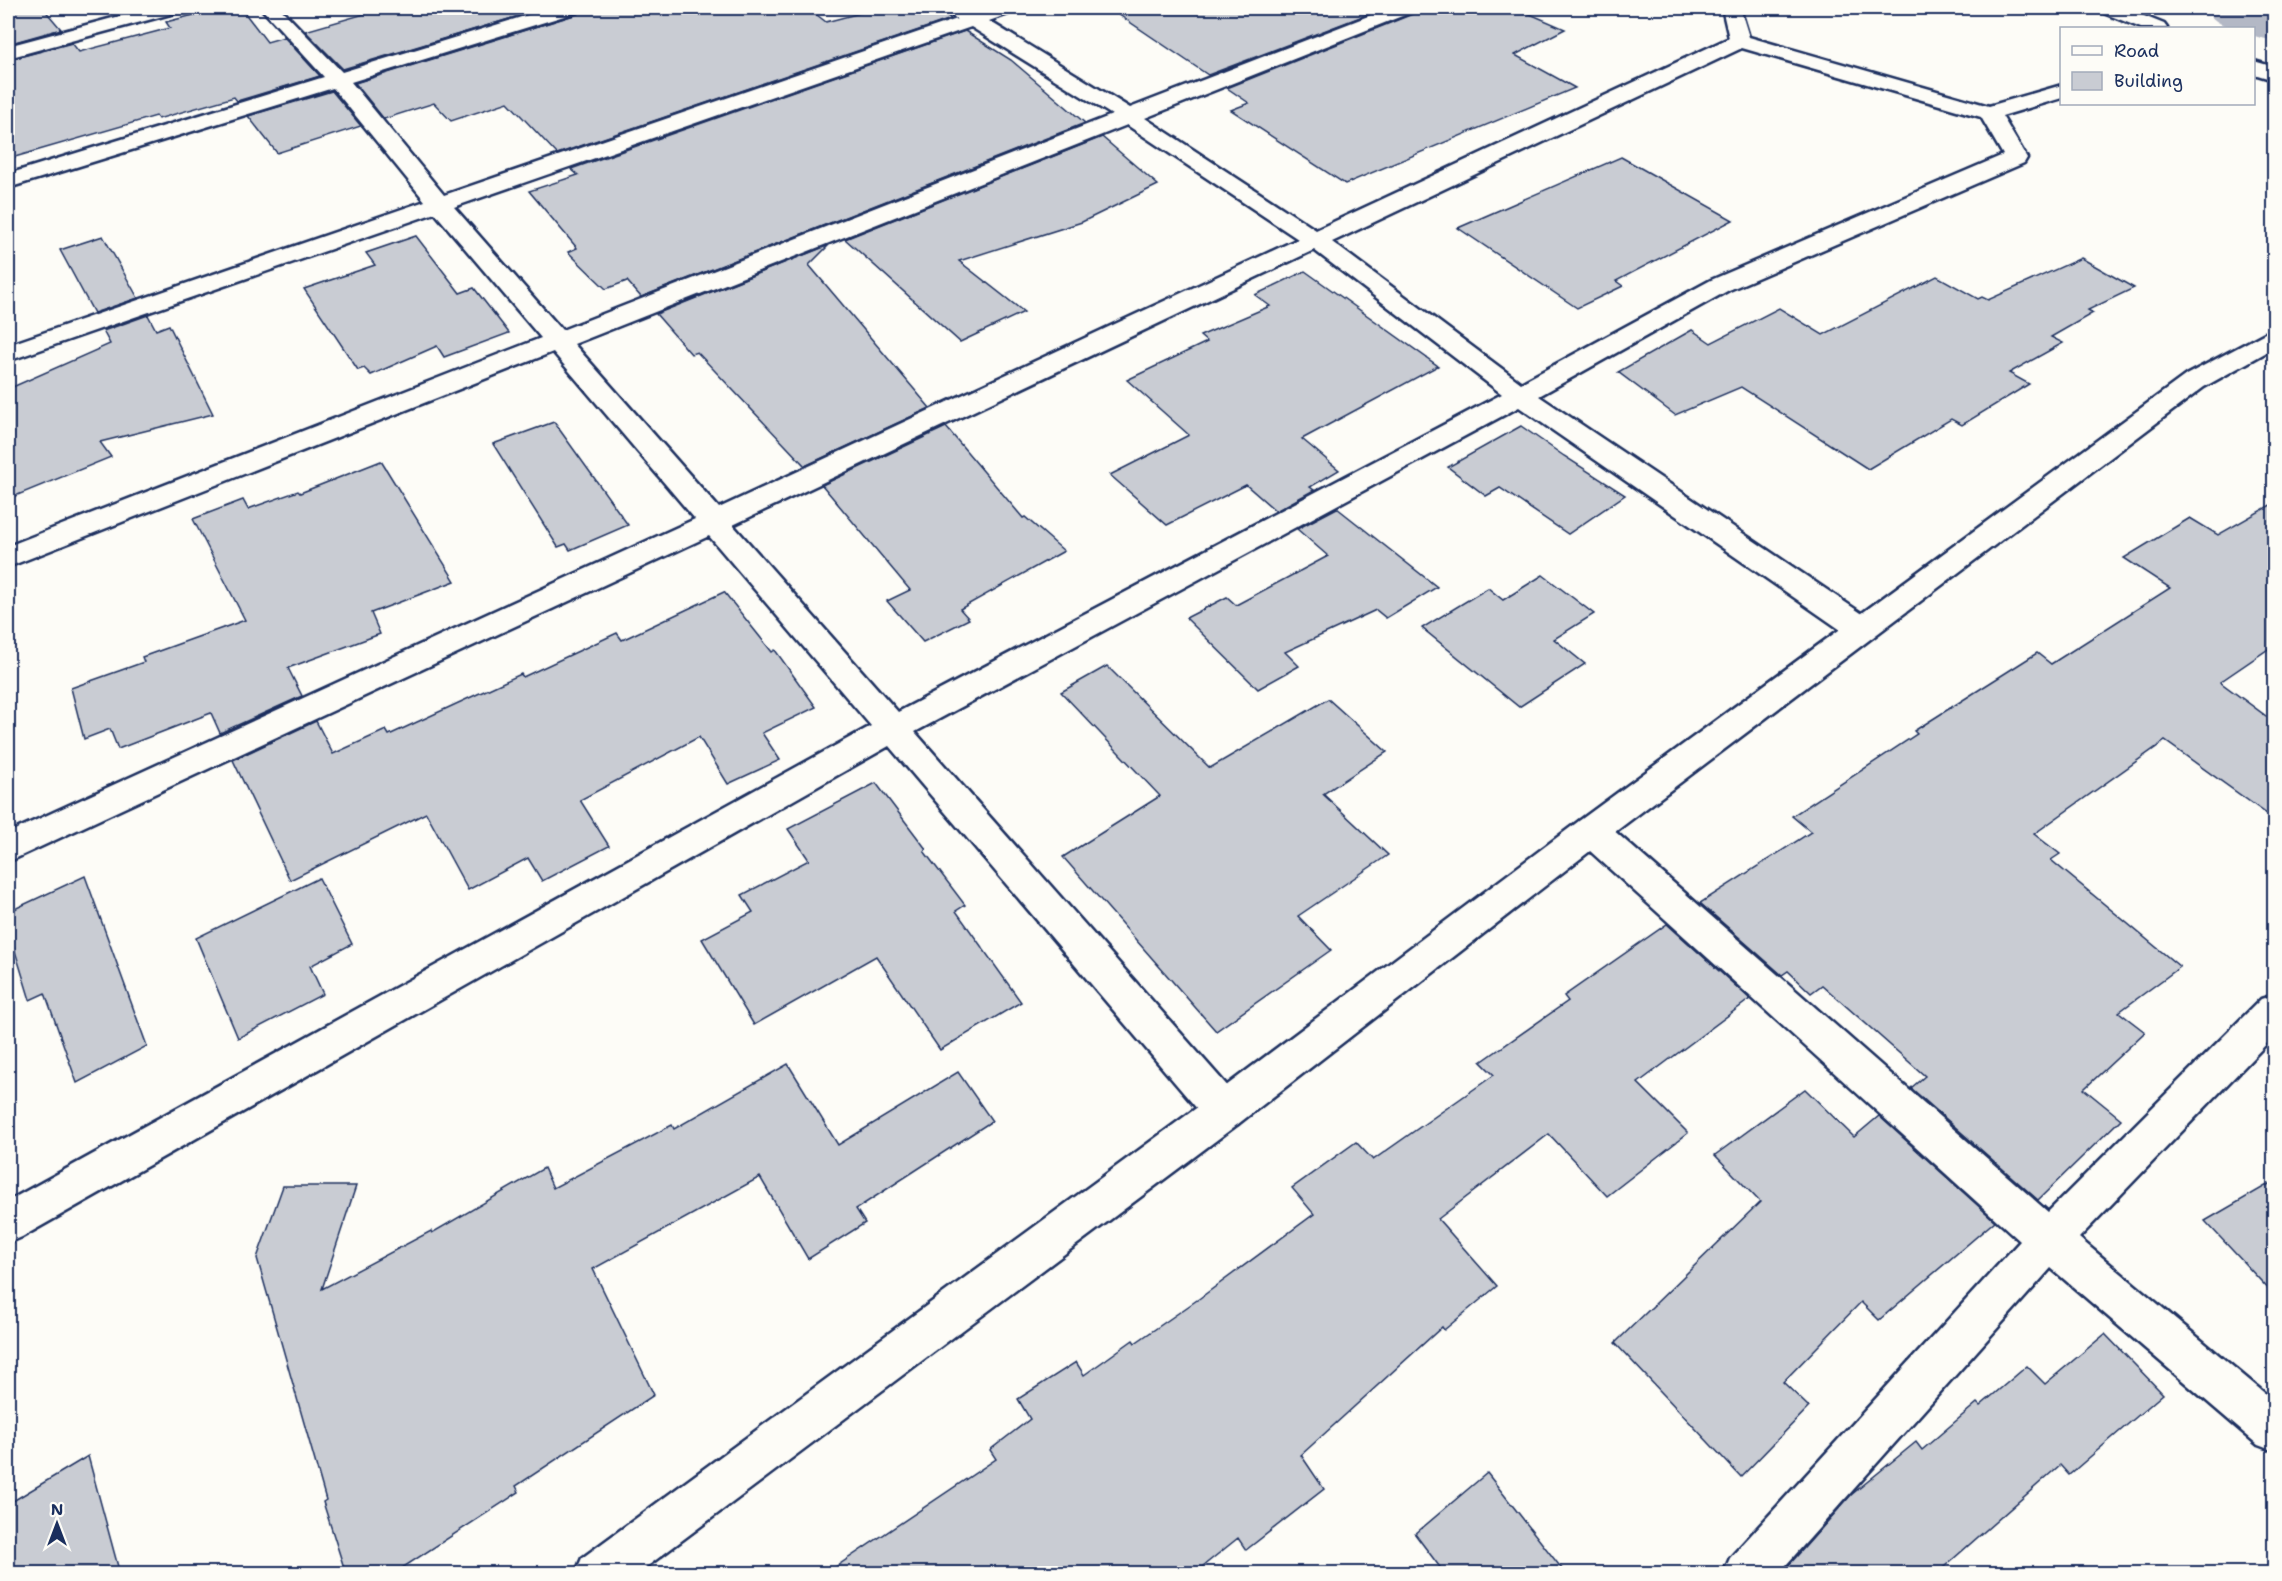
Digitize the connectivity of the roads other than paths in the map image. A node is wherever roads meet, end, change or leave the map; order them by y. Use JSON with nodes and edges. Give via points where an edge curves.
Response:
{"nodes":[{"id":1,"x":171,"y":8,"type":"edge"},
{"id":2,"x":270,"y":8,"type":"edge"},
{"id":3,"x":570,"y":8,"type":"edge"},
{"id":4,"x":1006,"y":8,"type":"edge"},
{"id":5,"x":1405,"y":8,"type":"edge"},
{"id":6,"x":1731,"y":8,"type":"edge"},
{"id":7,"x":2108,"y":8,"type":"edge"},
{"id":8,"x":962,"y":14,"type":"edge"},
{"id":9,"x":2155,"y":27,"type":"edge"},
{"id":10,"x":1740,"y":41,"type":"junction"},
{"id":11,"x":8,"y":52,"type":"edge"},
{"id":12,"x":2255,"y":68,"type":"edge"},
{"id":13,"x":2274,"y":74,"type":"edge"},
{"id":14,"x":336,"y":78,"type":"junction"},
{"id":15,"x":2060,"y":91,"type":"edge"},
{"id":16,"x":1989,"y":113,"type":"junction"},
{"id":17,"x":1129,"y":117,"type":"junction"},
{"id":18,"x":8,"y":181,"type":"edge"},
{"id":19,"x":440,"y":205,"type":"junction"},
{"id":20,"x":1315,"y":240,"type":"junction"},
{"id":21,"x":2274,"y":338,"type":"edge"},
{"id":22,"x":558,"y":341,"type":"junction"},
{"id":23,"x":8,"y":353,"type":"edge"},
{"id":24,"x":1520,"y":395,"type":"junction"},
{"id":25,"x":714,"y":522,"type":"junction"},
{"id":26,"x":8,"y":557,"type":"edge"},
{"id":27,"x":1862,"y":629,"type":"junction"},
{"id":28,"x":893,"y":729,"type":"junction"},
{"id":29,"x":1591,"y":831,"type":"junction"},
{"id":30,"x":8,"y":848,"type":"edge"},
{"id":31,"x":2274,"y":1011,"type":"edge"},
{"id":32,"x":1224,"y":1111,"type":"junction"},
{"id":33,"x":8,"y":1223,"type":"edge"},
{"id":34,"x":2049,"y":1240,"type":"junction"},
{"id":35,"x":2274,"y":1429,"type":"edge"},
{"id":36,"x":598,"y":1574,"type":"edge"},
{"id":37,"x":1746,"y":1574,"type":"edge"}],
"edges":[{"from":1,"to":11,"type":"street"},
{"from":2,"to":14,"type":"street"},
{"from":3,"to":14,"type":"street"},
{"from":4,"to":8,"type":"street"},
{"from":5,"to":17,"type":"street"},
{"from":6,"to":10,"type":"street"},
{"from":7,"to":9,"type":"street"},
{"from":8,"to":17,"type":"street"},
{"from":8,"to":19,"type":"street"},
{"from":10,"to":16,"type":"street"},
{"from":10,"to":20,"type":"street"},
{"from":12,"to":13,"type":"street"},
{"from":14,"to":18,"type":"street"},
{"from":14,"to":19,"type":"street"},
{"from":15,"to":16,"type":"street"},
{"from":16,"to":24,"type":"street","via":[[2016,158],[1720,285]]},
{"from":17,"to":20,"type":"street"},
{"from":17,"to":22,"type":"street"},
{"from":19,"to":22,"type":"street"},
{"from":19,"to":23,"type":"street"},
{"from":20,"to":24,"type":"street"},
{"from":20,"to":25,"type":"street"},
{"from":21,"to":27,"type":"street","via":[[2195,381]]},
{"from":22,"to":25,"type":"street"},
{"from":22,"to":26,"type":"street"},
{"from":24,"to":27,"type":"street"},
{"from":24,"to":28,"type":"street"},
{"from":25,"to":28,"type":"street"},
{"from":25,"to":30,"type":"street"},
{"from":27,"to":29,"type":"street"},
{"from":28,"to":32,"type":"street"},
{"from":28,"to":33,"type":"street"},
{"from":29,"to":32,"type":"street"},
{"from":29,"to":34,"type":"street"},
{"from":31,"to":34,"type":"street"},
{"from":32,"to":36,"type":"street"},
{"from":34,"to":35,"type":"street"},
{"from":34,"to":37,"type":"street"}]}
